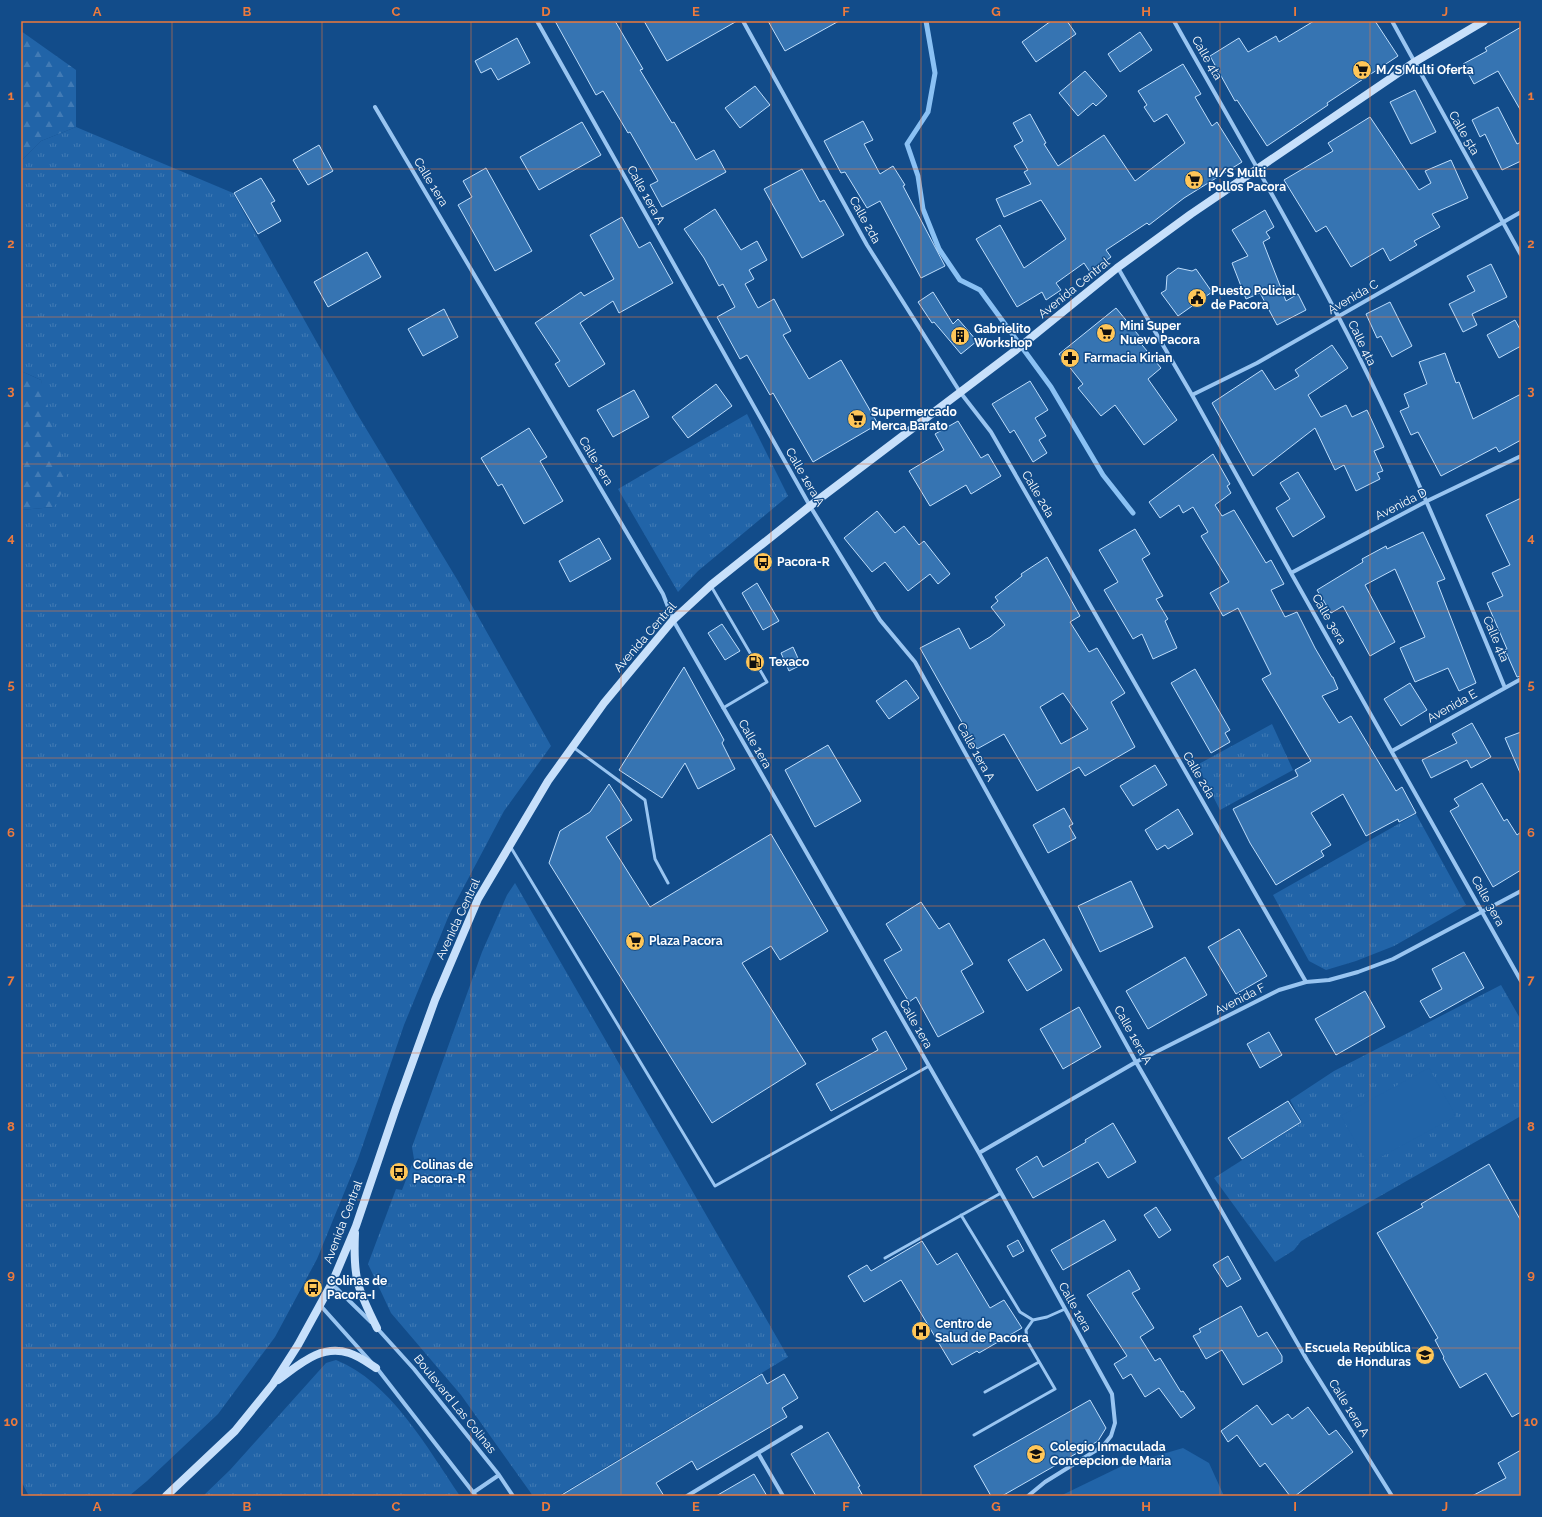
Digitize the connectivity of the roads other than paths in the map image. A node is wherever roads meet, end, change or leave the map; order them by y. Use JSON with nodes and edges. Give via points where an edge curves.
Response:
{"nodes":[{"id":1,"x":537,"y":21,"type":"edge"},
{"id":2,"x":743,"y":21,"type":"edge"},
{"id":3,"x":1174,"y":21,"type":"edge"},
{"id":4,"x":1392,"y":21,"type":"edge"},
{"id":5,"x":1484,"y":21,"type":"edge"},
{"id":6,"x":1413,"y":63,"type":"junction"},
{"id":7,"x":375,"y":106,"type":"dead end"},
{"id":8,"x":1258,"y":169,"type":"junction"},
{"id":9,"x":1521,"y":212,"type":"edge"},
{"id":10,"x":1503,"y":222,"type":"junction"},
{"id":11,"x":1521,"y":255,"type":"edge"},
{"id":12,"x":1117,"y":268,"type":"junction"},
{"id":13,"x":1338,"y":316,"type":"junction"},
{"id":14,"x":960,"y":392,"type":"junction"},
{"id":15,"x":1192,"y":394,"type":"junction"},
{"id":16,"x":1521,"y":456,"type":"edge"},
{"id":17,"x":1427,"y":502,"type":"junction"},
{"id":18,"x":810,"y":506,"type":"junction"},
{"id":19,"x":1291,"y":573,"type":"junction"},
{"id":20,"x":711,"y":585,"type":"junction"},
{"id":21,"x":673,"y":620,"type":"junction"},
{"id":22,"x":1521,"y":679,"type":"edge"},
{"id":23,"x":1505,"y":688,"type":"junction"},
{"id":24,"x":723,"y":708,"type":"junction"},
{"id":25,"x":573,"y":747,"type":"junction"},
{"id":26,"x":1392,"y":751,"type":"junction"},
{"id":27,"x":509,"y":844,"type":"junction"},
{"id":28,"x":668,"y":883,"type":"dead end"},
{"id":29,"x":1521,"y":891,"type":"edge"},
{"id":30,"x":1483,"y":913,"type":"junction"},
{"id":31,"x":1306,"y":982,"type":"junction"},
{"id":32,"x":1521,"y":982,"type":"edge"},
{"id":33,"x":1136,"y":1062,"type":"junction"},
{"id":34,"x":929,"y":1066,"type":"junction"},
{"id":35,"x":979,"y":1153,"type":"junction"},
{"id":36,"x":1001,"y":1193,"type":"junction"},
{"id":37,"x":961,"y":1215,"type":"junction"},
{"id":38,"x":356,"y":1226,"type":"junction"},
{"id":39,"x":885,"y":1258,"type":"dead end"},
{"id":40,"x":332,"y":1283,"type":"junction"},
{"id":41,"x":320,"y":1305,"type":"junction"},
{"id":42,"x":1065,"y":1309,"type":"junction"},
{"id":43,"x":1033,"y":1320,"type":"junction"},
{"id":44,"x":377,"y":1328,"type":"junction"},
{"id":45,"x":1040,"y":1362,"type":"junction"},
{"id":46,"x":376,"y":1368,"type":"junction"},
{"id":47,"x":273,"y":1384,"type":"junction"},
{"id":48,"x":986,"y":1392,"type":"dead end"},
{"id":49,"x":801,"y":1427,"type":"dead end"},
{"id":50,"x":974,"y":1435,"type":"dead end"},
{"id":51,"x":758,"y":1453,"type":"junction"},
{"id":52,"x":499,"y":1475,"type":"junction"},
{"id":53,"x":475,"y":1494,"type":"edge"},
{"id":54,"x":166,"y":1496,"type":"edge"},
{"id":55,"x":513,"y":1496,"type":"edge"},
{"id":56,"x":687,"y":1496,"type":"edge"},
{"id":57,"x":783,"y":1496,"type":"edge"},
{"id":58,"x":1028,"y":1496,"type":"edge"},
{"id":59,"x":1392,"y":1496,"type":"edge"}],
"edges":[{"from":1,"to":18,"type":"street","name":"Calle 1era A"},
{"from":2,"to":14,"type":"street","name":"Calle 2da","via":[[868,245]]},
{"from":3,"to":8,"type":"street","name":"Calle 4ta"},
{"from":4,"to":6,"type":"street","name":"Calle 5ta"},
{"from":5,"to":6,"type":"street","name":"Avenida Central"},
{"from":6,"to":8,"type":"street","name":"Avenida Central"},
{"from":6,"to":10,"type":"street","name":"Calle 5ta"},
{"from":7,"to":21,"type":"street","name":"Calle 1era","via":[[663,594]]},
{"from":8,"to":12,"type":"street","name":"Avenida Central"},
{"from":8,"to":13,"type":"street","name":"Calle 4ta"},
{"from":9,"to":10,"type":"street","name":"Avenida C"},
{"from":10,"to":11,"type":"street","name":"Calle 5ta"},
{"from":10,"to":13,"type":"street","name":"Avenida C"},
{"from":12,"to":14,"type":"street","name":"Avenida Central"},
{"from":12,"to":15,"type":"street","name":"Calle 3era"},
{"from":13,"to":15,"type":"street","name":"Avenida C","via":[[1257,363]]},
{"from":13,"to":17,"type":"street","name":"Calle 4ta"},
{"from":14,"to":18,"type":"street","name":"Avenida Central"},
{"from":14,"to":31,"type":"street","name":"Calle 2da","via":[[991,432]]},
{"from":15,"to":19,"type":"street","name":"Calle 3era"},
{"from":16,"to":17,"type":"street","name":"Avenida D"},
{"from":17,"to":19,"type":"street","name":"Avenida D"},
{"from":17,"to":23,"type":"street","name":"Calle 4ta"},
{"from":18,"to":20,"type":"street","name":"Avenida Central"},
{"from":18,"to":33,"type":"street","name":"Calle 1era A","via":[[880,620],[915,662]]},
{"from":19,"to":26,"type":"street","name":"Calle 3era"},
{"from":20,"to":21,"type":"street","name":"Avenida Central"},
{"from":20,"to":24,"type":"lane","via":[[767,682]]},
{"from":21,"to":24,"type":"street","name":"Calle 1era"},
{"from":21,"to":25,"type":"street","name":"Avenida Central","via":[[604,703]]},
{"from":22,"to":23,"type":"street","name":"Avenida E"},
{"from":23,"to":26,"type":"street","name":"Avenida E"},
{"from":24,"to":34,"type":"street","name":"Calle 1era"},
{"from":25,"to":27,"type":"street","name":"Avenida Central","via":[[548,781]]},
{"from":25,"to":28,"type":"lane","via":[[645,800],[655,859]]},
{"from":26,"to":30,"type":"street","name":"Calle 3era"},
{"from":27,"to":34,"type":"lane","via":[[715,1186]]},
{"from":27,"to":38,"type":"street","name":"Avenida Central","via":[[478,899],[435,1000]]},
{"from":29,"to":30,"type":"street","name":"Avenida F"},
{"from":30,"to":31,"type":"street","name":"Avenida F","via":[[1393,959],[1329,980]]},
{"from":30,"to":32,"type":"street","name":"Calle 3era"},
{"from":31,"to":33,"type":"street","name":"Avenida F","via":[[1279,990]]},
{"from":33,"to":35,"type":"street","name":"Avenida F"},
{"from":33,"to":59,"type":"street","name":"Calle 1era A","via":[[1307,1360]]},
{"from":34,"to":35,"type":"street","name":"Calle 1era"},
{"from":35,"to":36,"type":"street","name":"Calle 1era"},
{"from":36,"to":37,"type":"lane"},
{"from":36,"to":42,"type":"street","name":"Calle 1era"},
{"from":37,"to":39,"type":"lane"},
{"from":37,"to":43,"type":"lane","via":[[1020,1312]]},
{"from":38,"to":40,"type":"street","name":"Avenida Central"},
{"from":38,"to":44,"type":"street","via":[[356,1281]]},
{"from":40,"to":41,"type":"street","name":"Avenida Central"},
{"from":40,"to":44,"type":"street","name":"Boulevard Las Colinas"},
{"from":41,"to":46,"type":"street"},
{"from":41,"to":47,"type":"street","name":"Avenida Central"},
{"from":42,"to":43,"type":"lane","via":[[1047,1318]]},
{"from":42,"to":58,"type":"street","name":"Calle 1era","via":[[1112,1394],[1115,1423],[1111,1436],[1103,1446],[1044,1482]]},
{"from":43,"to":45,"type":"lane","via":[[1026,1330],[1027,1341]]},
{"from":44,"to":52,"type":"street","name":"Boulevard Las Colinas","via":[[414,1368]]},
{"from":45,"to":48,"type":"lane"},
{"from":45,"to":50,"type":"lane","via":[[1055,1389]]},
{"from":46,"to":47,"type":"street","via":[[350,1353],[332,1350],[317,1353]]},
{"from":46,"to":53,"type":"street"},
{"from":47,"to":54,"type":"street","name":"Avenida Central","via":[[234,1431]]},
{"from":49,"to":51,"type":"street"},
{"from":51,"to":56,"type":"street"},
{"from":51,"to":57,"type":"street"},
{"from":52,"to":53,"type":"street"},
{"from":52,"to":55,"type":"street","name":"Boulevard Las Colinas"}]}
